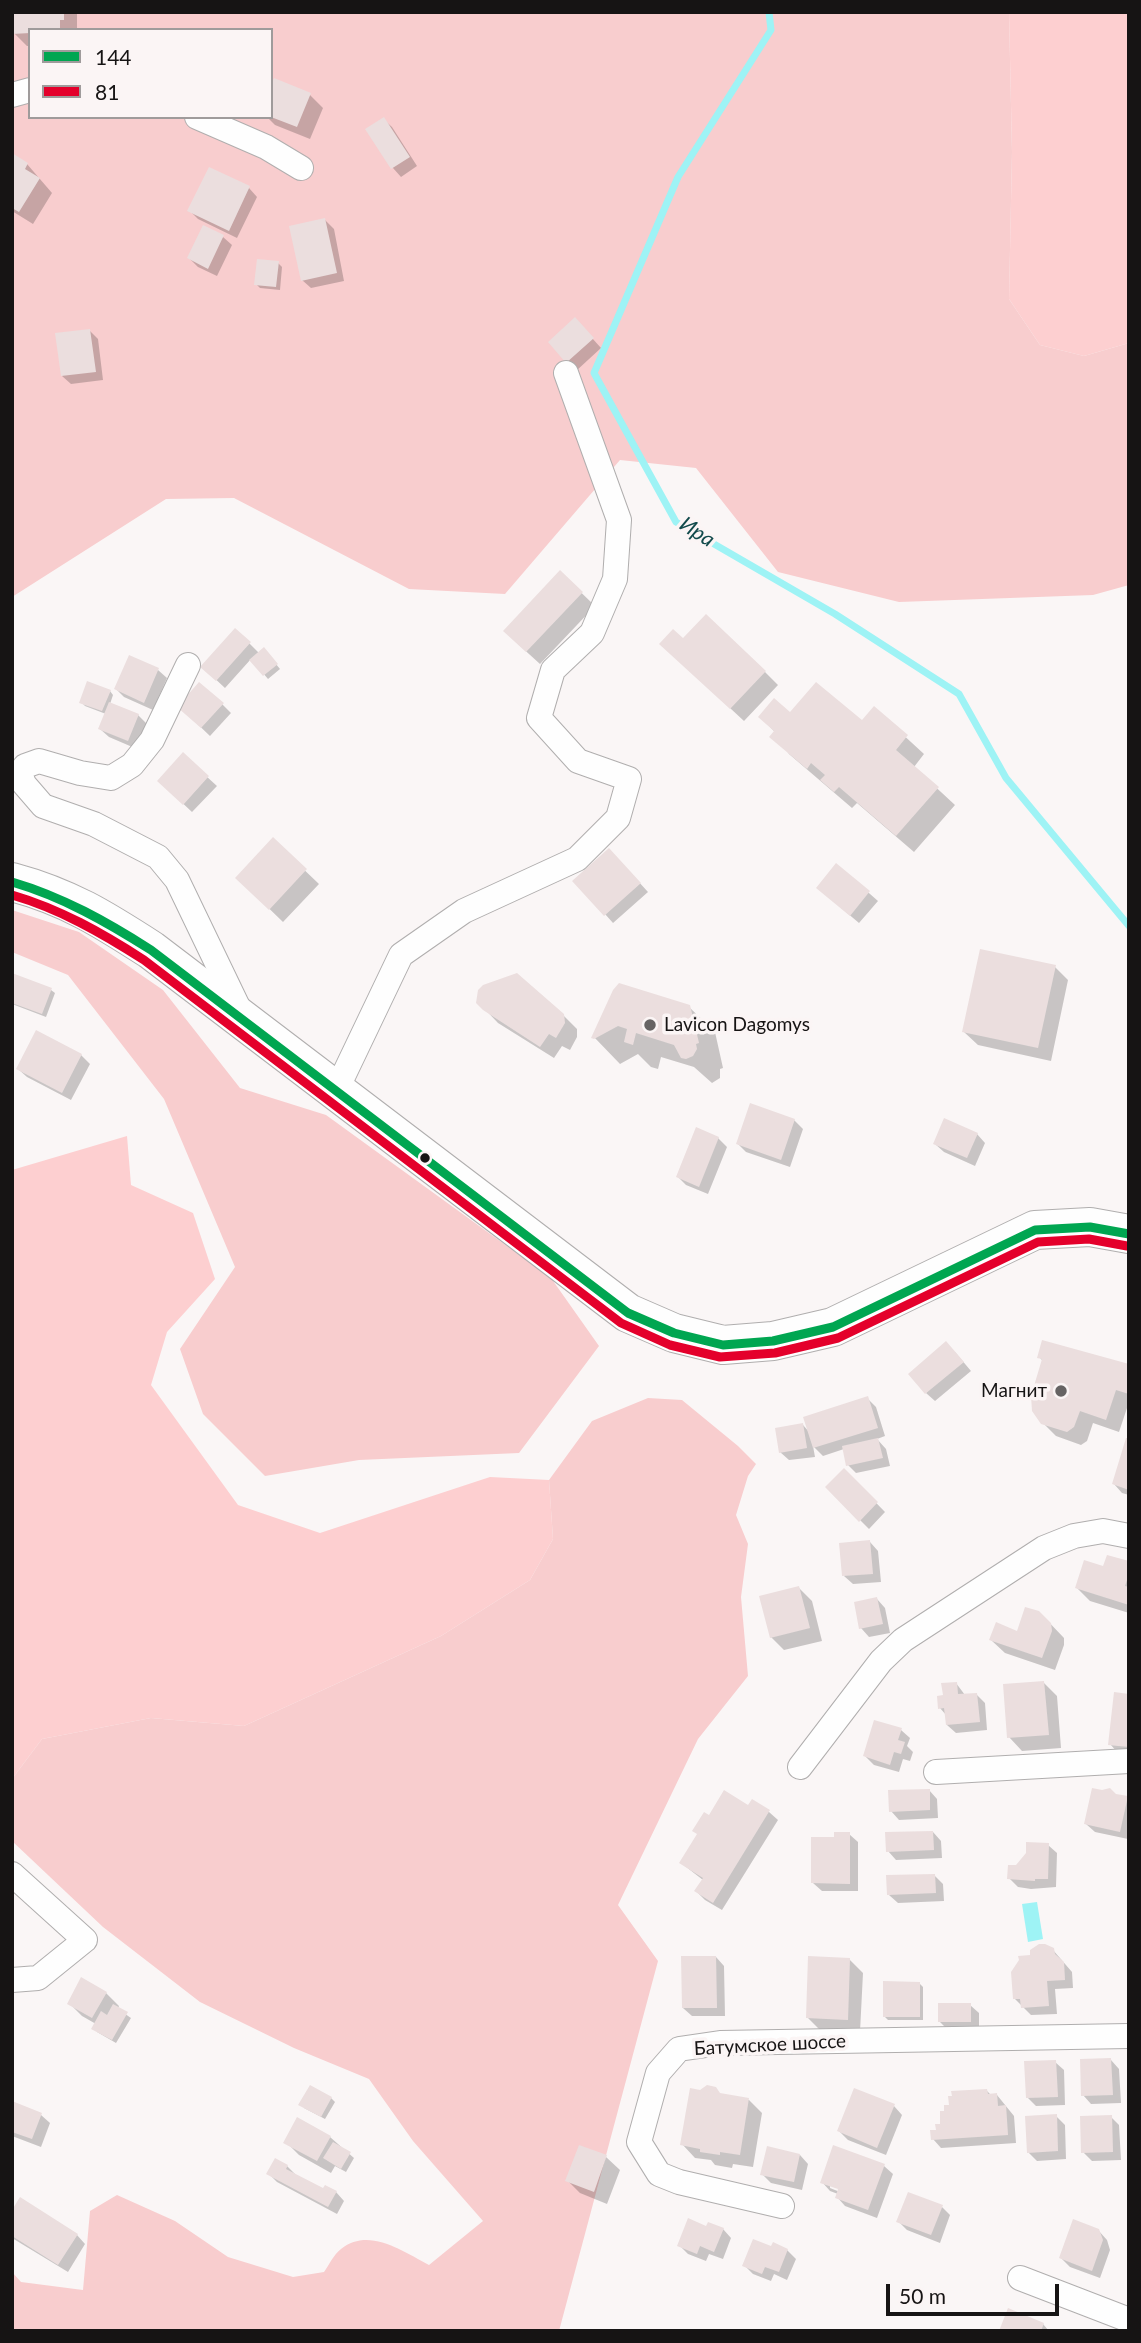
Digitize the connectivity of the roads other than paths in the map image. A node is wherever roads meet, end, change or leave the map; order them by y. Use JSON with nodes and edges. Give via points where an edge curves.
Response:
{"nodes":[{"id":1,"x":202,"y":119,"type":"edge"},
{"id":2,"x":301,"y":168,"type":"dead end"},
{"id":3,"x":566,"y":373,"type":"dead end"},
{"id":4,"x":188,"y":665,"type":"dead end"},
{"id":5,"x":12,"y":882,"type":"edge"},
{"id":6,"x":244,"y":1021,"type":"junction"},
{"id":7,"x":336,"y":1091,"type":"junction"},
{"id":8,"x":1129,"y":1234,"type":"edge"},
{"id":9,"x":1129,"y":1536,"type":"edge"},
{"id":10,"x":1129,"y":1761,"type":"edge"},
{"id":11,"x":800,"y":1768,"type":"dead end"},
{"id":12,"x":936,"y":1772,"type":"dead end"},
{"id":13,"x":12,"y":1874,"type":"edge"},
{"id":14,"x":12,"y":1980,"type":"edge"},
{"id":15,"x":1129,"y":2036,"type":"edge"},
{"id":16,"x":782,"y":2206,"type":"dead end"},
{"id":17,"x":1020,"y":2278,"type":"dead end"},
{"id":18,"x":1129,"y":2320,"type":"edge"}],
"edges":[{"from":1,"to":2,"type":"street"},
{"from":3,"to":7,"type":"street","via":[[619,520],[615,579],[592,633],[553,670],[539,718],[578,761],[629,779],[618,818],[577,859],[464,911],[401,955]]},
{"from":4,"to":6,"type":"street","via":[[152,740],[132,765],[111,778],[39,761],[20,773],[43,806],[94,824],[158,857],[177,880]]},
{"from":5,"to":6,"type":"highway","via":[[97,915]]},
{"from":6,"to":7,"type":"highway"},
{"from":7,"to":8,"type":"highway","via":[[628,1313],[674,1334],[723,1345],[773,1341],[833,1327],[1035,1230],[1090,1227]]},
{"from":9,"to":11,"type":"street","via":[[1103,1531],[1044,1548],[903,1640],[881,1661]]},
{"from":10,"to":12,"type":"street"},
{"from":13,"to":14,"type":"street","via":[[85,1940],[38,1978]]},
{"from":15,"to":16,"type":"street","name":"Батумское шоссе","via":[[720,2043],[679,2049],[658,2073],[639,2142],[659,2174]]},
{"from":17,"to":18,"type":"street"}]}
